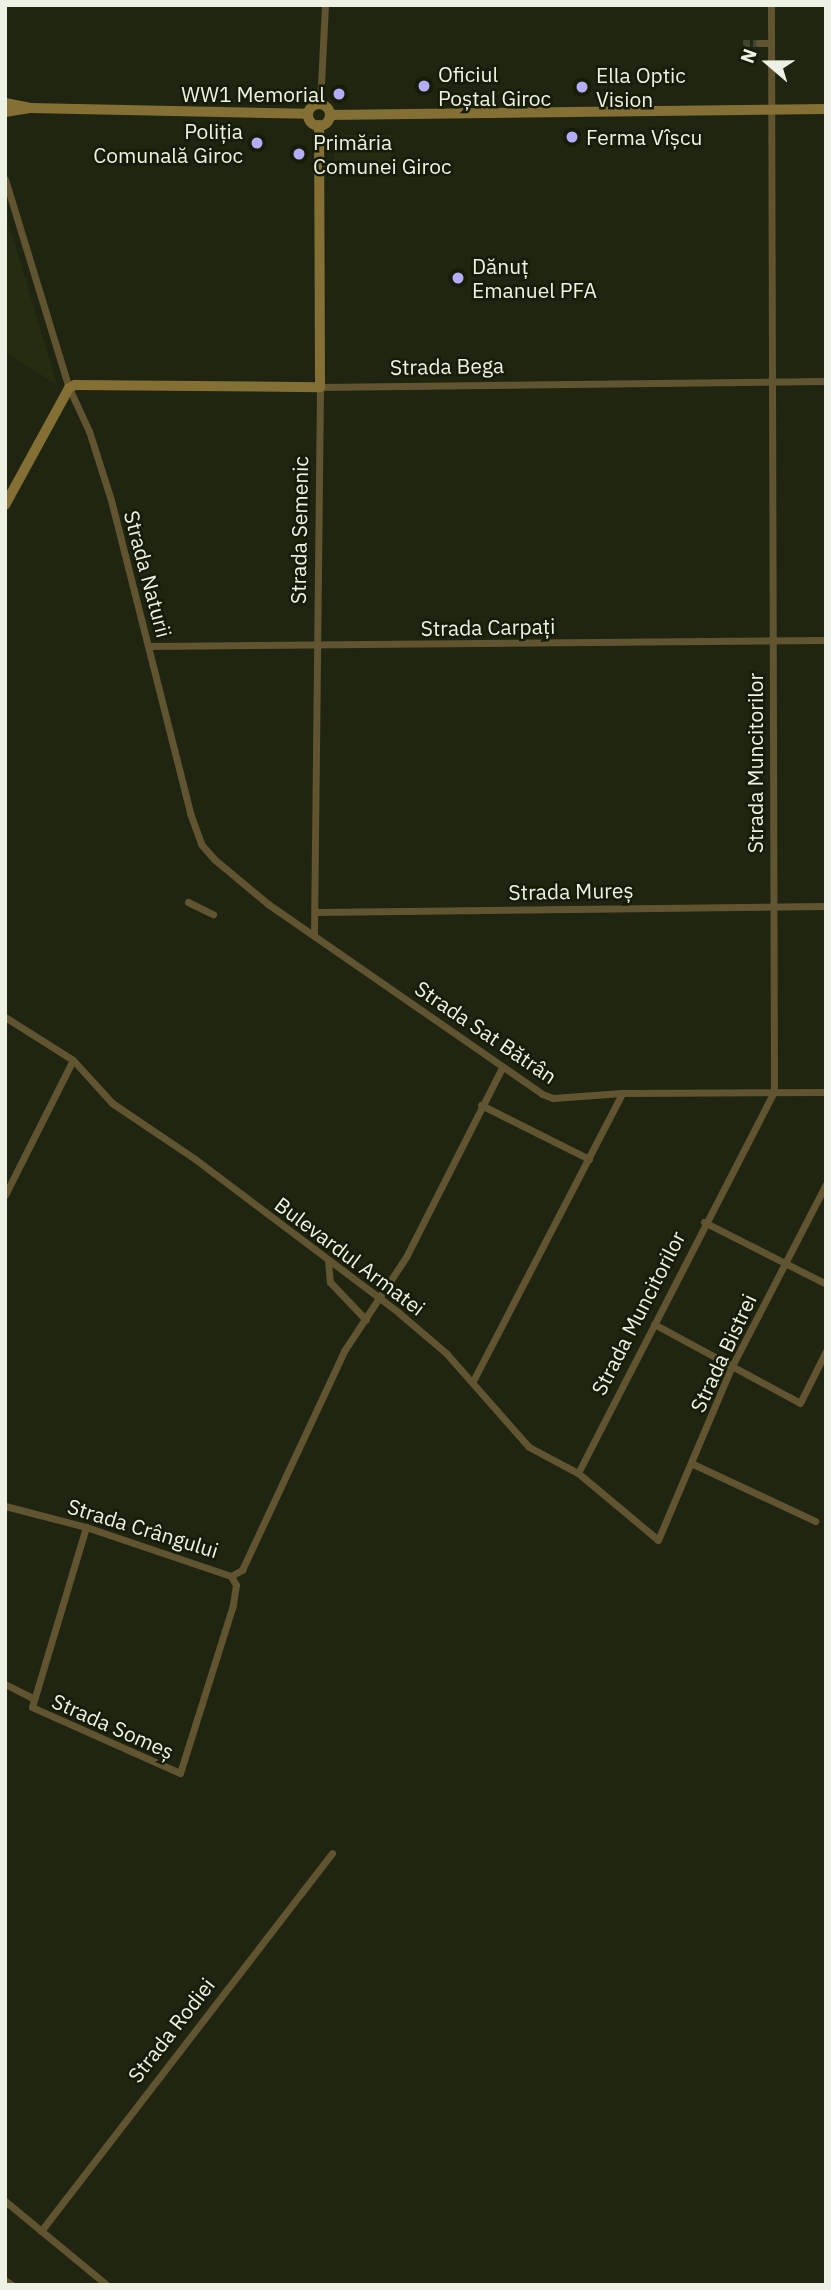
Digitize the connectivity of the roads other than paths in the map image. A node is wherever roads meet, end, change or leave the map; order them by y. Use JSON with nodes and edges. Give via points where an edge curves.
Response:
{"nodes":[{"id":1,"x":325,"y":5,"type":"edge"},
{"id":2,"x":771,"y":5,"type":"edge"},
{"id":3,"x":758,"y":43,"type":"tunnel mouth"},
{"id":4,"x":771,"y":43,"type":"junction"},
{"id":5,"x":5,"y":103,"type":"edge"},
{"id":6,"x":320,"y":104,"type":"junction"},
{"id":7,"x":30,"y":108,"type":"junction"},
{"id":8,"x":826,"y":109,"type":"edge"},
{"id":9,"x":773,"y":110,"type":"junction"},
{"id":10,"x":5,"y":112,"type":"edge"},
{"id":11,"x":308,"y":114,"type":"junction"},
{"id":12,"x":330,"y":115,"type":"junction"},
{"id":13,"x":319,"y":125,"type":"junction"},
{"id":14,"x":5,"y":179,"type":"edge"},
{"id":15,"x":826,"y":381,"type":"edge"},
{"id":16,"x":773,"y":382,"type":"junction"},
{"id":17,"x":320,"y":387,"type":"junction"},
{"id":18,"x":69,"y":388,"type":"junction"},
{"id":19,"x":5,"y":505,"type":"edge"},
{"id":20,"x":772,"y":640,"type":"junction"},
{"id":21,"x":826,"y":640,"type":"edge"},
{"id":22,"x":151,"y":646,"type":"junction"},
{"id":23,"x":317,"y":647,"type":"junction"},
{"id":24,"x":188,"y":902,"type":"dead end"},
{"id":25,"x":774,"y":905,"type":"junction"},
{"id":26,"x":826,"y":905,"type":"edge"},
{"id":27,"x":316,"y":912,"type":"junction"},
{"id":28,"x":213,"y":914,"type":"dead end"},
{"id":29,"x":314,"y":935,"type":"junction"},
{"id":30,"x":5,"y":1017,"type":"edge"},
{"id":31,"x":73,"y":1060,"type":"junction"},
{"id":32,"x":502,"y":1068,"type":"junction"},
{"id":33,"x":774,"y":1092,"type":"junction"},
{"id":34,"x":826,"y":1092,"type":"edge"},
{"id":35,"x":622,"y":1093,"type":"junction"},
{"id":36,"x":481,"y":1105,"type":"junction"},
{"id":37,"x":589,"y":1159,"type":"junction"},
{"id":38,"x":826,"y":1184,"type":"edge"},
{"id":39,"x":5,"y":1195,"type":"edge"},
{"id":40,"x":704,"y":1222,"type":"junction"},
{"id":41,"x":328,"y":1261,"type":"junction"},
{"id":42,"x":785,"y":1263,"type":"junction"},
{"id":43,"x":826,"y":1284,"type":"edge"},
{"id":44,"x":382,"y":1299,"type":"junction"},
{"id":45,"x":366,"y":1320,"type":"junction"},
{"id":46,"x":654,"y":1324,"type":"junction"},
{"id":47,"x":826,"y":1350,"type":"edge"},
{"id":48,"x":731,"y":1368,"type":"junction"},
{"id":49,"x":473,"y":1381,"type":"junction"},
{"id":50,"x":693,"y":1464,"type":"junction"},
{"id":51,"x":578,"y":1473,"type":"junction"},
{"id":52,"x":5,"y":1506,"type":"edge"},
{"id":53,"x":815,"y":1521,"type":"dead end"},
{"id":54,"x":86,"y":1527,"type":"junction"},
{"id":55,"x":658,"y":1540,"type":"joint"},
{"id":56,"x":231,"y":1576,"type":"junction"},
{"id":57,"x":5,"y":1684,"type":"edge"},
{"id":58,"x":32,"y":1698,"type":"junction"},
{"id":59,"x":180,"y":1773,"type":"joint"},
{"id":60,"x":332,"y":1853,"type":"dead end"},
{"id":61,"x":5,"y":2201,"type":"edge"},
{"id":62,"x":41,"y":2231,"type":"junction"},
{"id":63,"x":5,"y":2280,"type":"edge"},
{"id":64,"x":12,"y":2285,"type":"edge"},
{"id":65,"x":107,"y":2285,"type":"edge"}],
"edges":[{"from":1,"to":6,"type":"street"},
{"from":2,"to":4,"type":"street","name":"Strada Muncitorilor"},
{"from":3,"to":4,"type":"street"},
{"from":4,"to":9,"type":"street","name":"Strada Muncitorilor"},
{"from":5,"to":7,"type":"main road"},
{"from":6,"to":11,"type":"main road"},
{"from":6,"to":12,"type":"main road"},
{"from":7,"to":10,"type":"main road"},
{"from":7,"to":11,"type":"main road"},
{"from":8,"to":9,"type":"main road"},
{"from":9,"to":12,"type":"main road"},
{"from":9,"to":16,"type":"street","name":"Strada Muncitorilor"},
{"from":11,"to":13,"type":"main road"},
{"from":12,"to":13,"type":"main road"},
{"from":13,"to":17,"type":"main road","name":"Strada Semenic"},
{"from":14,"to":18,"type":"street","name":"Strada Naturii"},
{"from":15,"to":16,"type":"street","name":"Strada Bega"},
{"from":16,"to":17,"type":"street","name":"Strada Bega"},
{"from":16,"to":20,"type":"street","name":"Strada Muncitorilor"},
{"from":17,"to":18,"type":"main road","name":"Strada Bega"},
{"from":17,"to":23,"type":"street","name":"Strada Semenic"},
{"from":18,"to":19,"type":"main road"},
{"from":18,"to":22,"type":"street","name":"Strada Naturii","via":[[89,431]]},
{"from":20,"to":21,"type":"street","name":"Strada Carpați"},
{"from":20,"to":23,"type":"street","name":"Strada Carpați"},
{"from":20,"to":25,"type":"street","name":"Strada Muncitorilor"},
{"from":22,"to":23,"type":"street","name":"Strada Carpați"},
{"from":22,"to":29,"type":"street","name":"Strada Naturii","via":[[169,732],[201,844],[233,877]]},
{"from":23,"to":27,"type":"street","name":"Strada Semenic"},
{"from":24,"to":28,"type":"street"},
{"from":25,"to":26,"type":"street","name":"Strada Mureș"},
{"from":25,"to":27,"type":"street","name":"Strada Mureș"},
{"from":25,"to":33,"type":"street","name":"Strada Muncitorilor"},
{"from":27,"to":29,"type":"street","name":"Strada Semenic"},
{"from":29,"to":32,"type":"street","name":"Strada Sat Bătrân"},
{"from":30,"to":31,"type":"street","name":"Bulevardul Armatei"},
{"from":31,"to":39,"type":"street"},
{"from":31,"to":41,"type":"street","name":"Bulevardul Armatei","via":[[112,1103],[195,1158]]},
{"from":32,"to":35,"type":"street","name":"Strada Sat Bătrân","via":[[554,1098]]},
{"from":32,"to":36,"type":"street"},
{"from":33,"to":34,"type":"street","name":"Strada Sat Bătrân"},
{"from":33,"to":35,"type":"street","name":"Strada Sat Bătrân"},
{"from":33,"to":40,"type":"street","name":"Strada Muncitorilor"},
{"from":35,"to":37,"type":"street"},
{"from":36,"to":37,"type":"street"},
{"from":36,"to":44,"type":"street"},
{"from":37,"to":49,"type":"street"},
{"from":38,"to":42,"type":"street","name":"Strada Bistrei"},
{"from":40,"to":42,"type":"street"},
{"from":40,"to":46,"type":"street","name":"Strada Muncitorilor"},
{"from":41,"to":44,"type":"street","name":"Bulevardul Armatei"},
{"from":41,"to":45,"type":"street","via":[[330,1282]]},
{"from":42,"to":43,"type":"street"},
{"from":42,"to":48,"type":"street","name":"Strada Bistrei"},
{"from":44,"to":45,"type":"street"},
{"from":44,"to":49,"type":"street","name":"Bulevardul Armatei","via":[[434,1341]]},
{"from":45,"to":56,"type":"street","via":[[344,1351],[243,1570]]},
{"from":46,"to":48,"type":"street"},
{"from":46,"to":51,"type":"street","name":"Strada Muncitorilor"},
{"from":47,"to":48,"type":"street","via":[[800,1403]]},
{"from":48,"to":50,"type":"street","name":"Strada Bistrei"},
{"from":49,"to":51,"type":"street","name":"Bulevardul Armatei","via":[[529,1447]]},
{"from":50,"to":53,"type":"street"},
{"from":50,"to":55,"type":"street","name":"Strada Bistrei"},
{"from":51,"to":55,"type":"street","name":"Bulevardul Armatei"},
{"from":52,"to":54,"type":"street","name":"Strada Crângului"},
{"from":54,"to":56,"type":"street","name":"Strada Crângului"},
{"from":54,"to":58,"type":"street"},
{"from":56,"to":59,"type":"street","name":"Strada Crângului","via":[[236,1585],[233,1605]]},
{"from":57,"to":58,"type":"street","name":"Strada Someș"},
{"from":58,"to":59,"type":"street","name":"Strada Someș","via":[[38,1713]]},
{"from":60,"to":62,"type":"street","name":"Strada Rodiei"},
{"from":61,"to":62,"type":"street"},
{"from":62,"to":65,"type":"street"},
{"from":63,"to":64,"type":"street"}]}
